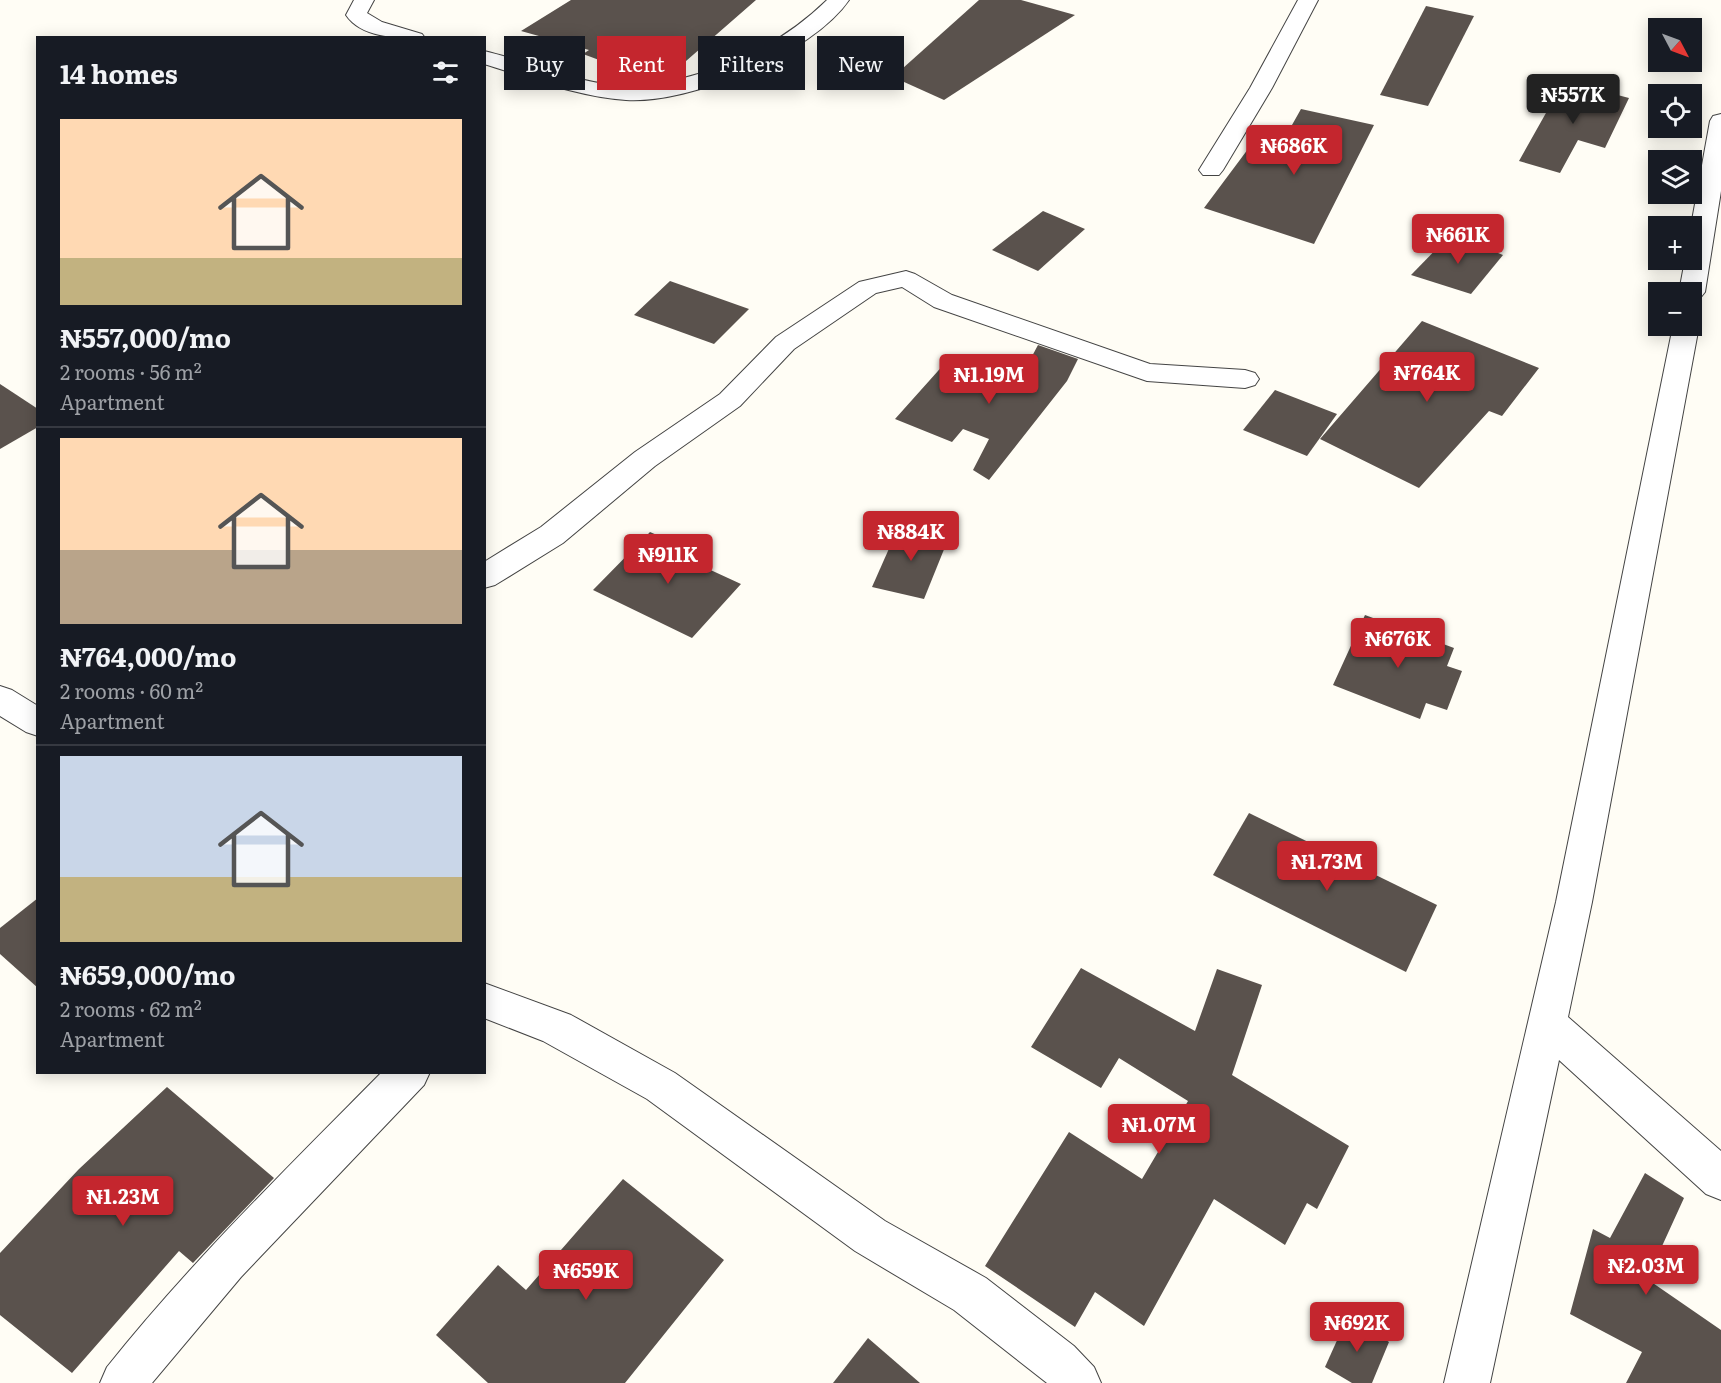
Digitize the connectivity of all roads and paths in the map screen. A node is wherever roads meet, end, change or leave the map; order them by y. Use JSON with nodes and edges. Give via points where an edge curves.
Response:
{"nodes":[{"id":1,"x":364,"y":0,"type":"edge"},
{"id":2,"x":839,"y":0,"type":"edge"},
{"id":3,"x":1308,"y":0,"type":"edge"},
{"id":4,"x":408,"y":36,"type":"edge"},
{"id":5,"x":486,"y":58,"type":"edge"},
{"id":6,"x":1721,"y":121,"type":"edge"},
{"id":7,"x":1718,"y":150,"type":"edge"},
{"id":8,"x":1211,"y":170,"type":"dead end"},
{"id":9,"x":1694,"y":282,"type":"edge"},
{"id":10,"x":1684,"y":336,"type":"edge"},
{"id":11,"x":1245,"y":379,"type":"dead end"},
{"id":12,"x":486,"y":576,"type":"edge"},
{"id":13,"x":0,"y":699,"type":"edge"},
{"id":14,"x":36,"y":722,"type":"edge"},
{"id":15,"x":486,"y":1001,"type":"edge"},
{"id":16,"x":1547,"y":1024,"type":"junction"},
{"id":17,"x":408,"y":1074,"type":"edge"},
{"id":18,"x":1721,"y":1179,"type":"edge"},
{"id":19,"x":123,"y":1383,"type":"edge"},
{"id":20,"x":1078,"y":1383,"type":"edge"},
{"id":21,"x":1467,"y":1383,"type":"edge"}],
"edges":[{"from":1,"to":4,"type":"street","via":[[356,15],[375,26]]},
{"from":2,"to":5,"type":"street","via":[[820,19],[758,60],[677,87],[628,94]]},
{"from":3,"to":8,"type":"street"},
{"from":6,"to":7,"type":"street"},
{"from":7,"to":9,"type":"street"},
{"from":10,"to":16,"type":"street"},
{"from":11,"to":12,"type":"street","via":[[1147,372],[943,301],[906,279],[868,286],[784,343],[730,400],[645,459],[552,535]]},
{"from":13,"to":14,"type":"street"},
{"from":15,"to":20,"type":"street","via":[[557,1028],[661,1086],[870,1236],[970,1294],[1058,1362]]},
{"from":16,"to":18,"type":"street"},
{"from":16,"to":21,"type":"street"},
{"from":17,"to":19,"type":"street","via":[[262,1224]]}]}
